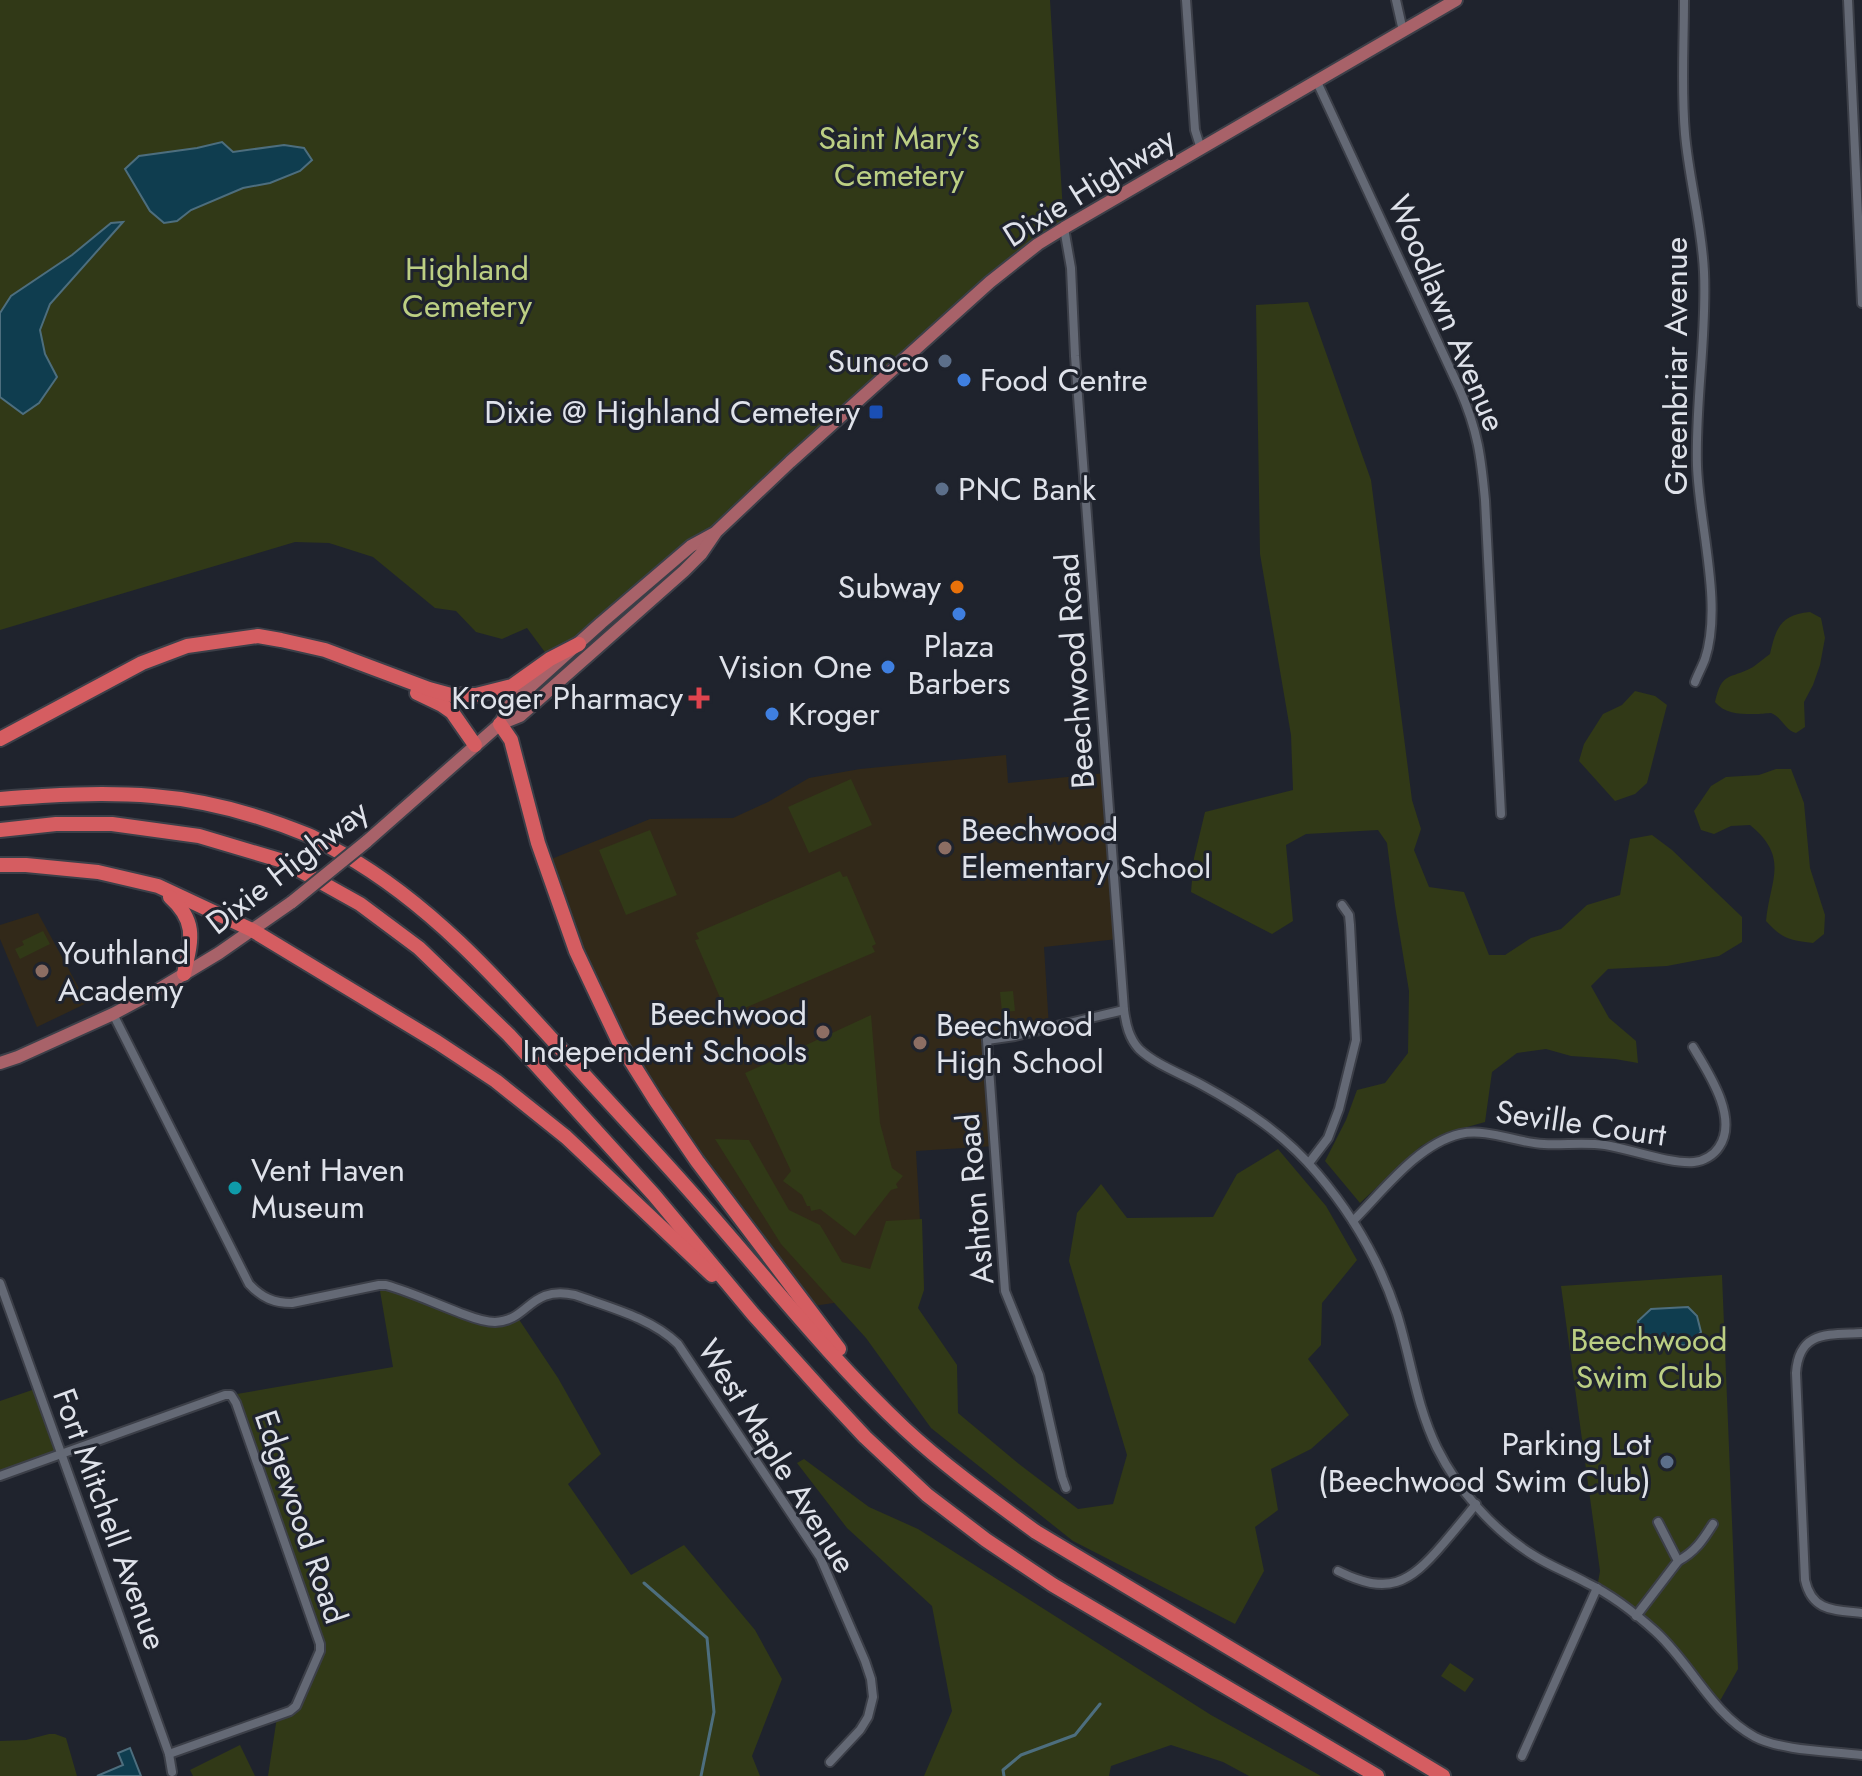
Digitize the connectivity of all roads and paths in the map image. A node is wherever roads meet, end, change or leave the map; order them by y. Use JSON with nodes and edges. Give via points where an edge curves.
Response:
{"nodes":[{"id":1,"x":1186,"y":0,"type":"edge"},
{"id":2,"x":1396,"y":0,"type":"edge"},
{"id":3,"x":1456,"y":0,"type":"edge"},
{"id":4,"x":1684,"y":0,"type":"edge"},
{"id":5,"x":1848,"y":0,"type":"edge"},
{"id":6,"x":1403,"y":31,"type":"junction"},
{"id":7,"x":1317,"y":82,"type":"junction"},
{"id":8,"x":1201,"y":149,"type":"junction"},
{"id":9,"x":1064,"y":228,"type":"junction"},
{"id":10,"x":1862,"y":303,"type":"edge"},
{"id":11,"x":716,"y":532,"type":"junction"},
{"id":12,"x":579,"y":644,"type":"junction"},
{"id":13,"x":378,"y":671,"type":"junction"},
{"id":14,"x":1695,"y":682,"type":"dead end"},
{"id":15,"x":500,"y":724,"type":"junction"},
{"id":16,"x":0,"y":739,"type":"edge"},
{"id":17,"x":475,"y":745,"type":"junction"},
{"id":18,"x":0,"y":799,"type":"edge"},
{"id":19,"x":1501,"y":814,"type":"dead end"},
{"id":20,"x":0,"y":830,"type":"edge"},
{"id":21,"x":0,"y":865,"type":"edge"},
{"id":22,"x":158,"y":886,"type":"junction"},
{"id":23,"x":1342,"y":905,"type":"dead end"},
{"id":24,"x":252,"y":930,"type":"junction"},
{"id":25,"x":184,"y":974,"type":"junction"},
{"id":26,"x":1124,"y":1010,"type":"junction"},
{"id":27,"x":113,"y":1014,"type":"junction"},
{"id":28,"x":1693,"y":1047,"type":"dead end"},
{"id":29,"x":0,"y":1063,"type":"edge"},
{"id":30,"x":1309,"y":1163,"type":"junction"},
{"id":31,"x":1353,"y":1221,"type":"junction"},
{"id":32,"x":0,"y":1283,"type":"edge"},
{"id":33,"x":753,"y":1314,"type":"junction"},
{"id":34,"x":1862,"y":1333,"type":"edge"},
{"id":35,"x":906,"y":1429,"type":"junction"},
{"id":36,"x":61,"y":1455,"type":"junction"},
{"id":37,"x":0,"y":1476,"type":"edge"},
{"id":38,"x":1066,"y":1488,"type":"dead end"},
{"id":39,"x":1476,"y":1504,"type":"junction"},
{"id":40,"x":1658,"y":1522,"type":"dead end"},
{"id":41,"x":1713,"y":1524,"type":"dead end"},
{"id":42,"x":1678,"y":1561,"type":"junction"},
{"id":43,"x":1338,"y":1571,"type":"dead end"},
{"id":44,"x":1597,"y":1588,"type":"junction"},
{"id":45,"x":1862,"y":1613,"type":"edge"},
{"id":46,"x":1636,"y":1616,"type":"junction"},
{"id":47,"x":169,"y":1754,"type":"junction"},
{"id":48,"x":1862,"y":1755,"type":"edge"},
{"id":49,"x":1522,"y":1756,"type":"dead end"},
{"id":50,"x":830,"y":1762,"type":"dead end"},
{"id":51,"x":172,"y":1772,"type":"dead end"},
{"id":52,"x":1377,"y":1776,"type":"edge"},
{"id":53,"x":1443,"y":1776,"type":"edge"}],
"edges":[{"from":1,"to":8,"type":"street","via":[[1195,130]]},
{"from":2,"to":6,"type":"street"},
{"from":3,"to":6,"type":"main road","name":"Dixie Highway"},
{"from":4,"to":14,"type":"street","name":"Greenbriar Avenue","via":[[1683,113],[1704,271],[1696,445],[1711,611],[1710,637]]},
{"from":5,"to":10,"type":"street"},
{"from":6,"to":7,"type":"main road","name":"Dixie Highway"},
{"from":7,"to":8,"type":"main road","name":"Dixie Highway"},
{"from":7,"to":19,"type":"street","name":"Woodlawn Avenue","via":[[1476,432],[1485,500]]},
{"from":8,"to":9,"type":"main road","name":"Dixie Highway"},
{"from":9,"to":11,"type":"main road","name":"Dixie Highway","via":[[990,282]]},
{"from":9,"to":26,"type":"street","name":"Beechwood Road"},
{"from":11,"to":12,"type":"main road","name":"Dixie Highway","via":[[691,546]]},
{"from":11,"to":15,"type":"main road","name":"Dixie Highway","via":[[684,571],[520,716]]},
{"from":12,"to":13,"type":"highway","via":[[512,686],[476,695],[451,695]]},
{"from":12,"to":15,"type":"main road","name":"Dixie Highway","via":[[510,705]]},
{"from":13,"to":16,"type":"highway","via":[[325,650],[258,636],[187,646],[142,663]]},
{"from":13,"to":17,"type":"highway","via":[[442,705]]},
{"from":15,"to":17,"type":"main road","name":"Dixie Highway"},
{"from":15,"to":35,"type":"highway","via":[[511,740],[538,843],[576,951],[619,1042],[706,1174]]},
{"from":17,"to":24,"type":"main road","name":"Dixie Highway","bridge":true,"via":[[366,842]]},
{"from":18,"to":35,"type":"highway","via":[[140,795],[210,805],[310,836],[369,869],[418,905],[535,1020],[856,1380]]},
{"from":20,"to":33,"type":"highway","via":[[112,824],[199,836],[283,861],[360,904],[419,948],[509,1035]]},
{"from":21,"to":22,"type":"highway","via":[[98,872]]},
{"from":22,"to":24,"type":"highway"},
{"from":22,"to":25,"type":"highway","via":[[183,908],[189,923]]},
{"from":23,"to":30,"type":"street","via":[[1349,915],[1356,1040],[1328,1138]]},
{"from":24,"to":25,"type":"main road","name":"Dixie Highway"},
{"from":24,"to":33,"type":"highway","via":[[496,1081],[566,1137]]},
{"from":25,"to":27,"type":"main road","name":"Dixie Highway"},
{"from":26,"to":30,"type":"street","name":"Beechwood Road","via":[[1129,1034],[1139,1048],[1256,1116]]},
{"from":26,"to":38,"type":"street","name":"Ashton Road","via":[[987,1040],[1005,1291],[1039,1375]]},
{"from":27,"to":29,"type":"main road","name":"Dixie Highway"},
{"from":27,"to":50,"type":"street","name":"West Maple Avenue","via":[[249,1284],[264,1298],[292,1303],[386,1285],[496,1322],[545,1295],[565,1293],[646,1322],[678,1344],[820,1557],[865,1661],[873,1697],[868,1717]]},
{"from":28,"to":31,"type":"street","name":"Seville Court","via":[[1716,1086],[1726,1128],[1722,1144],[1706,1159],[1691,1162],[1603,1145],[1544,1144],[1463,1133],[1419,1155]]},
{"from":30,"to":31,"type":"street","name":"Beechwood Road"},
{"from":31,"to":39,"type":"street","name":"Beechwood Road","via":[[1398,1316],[1431,1434]]},
{"from":32,"to":36,"type":"street","name":"Fort Mitchell Avenue"},
{"from":33,"to":52,"type":"highway","via":[[865,1437],[986,1540]]},
{"from":34,"to":45,"type":"street","via":[[1820,1336],[1806,1344],[1796,1373],[1807,1591],[1831,1610]]},
{"from":35,"to":53,"type":"highway","via":[[1036,1532]]},
{"from":36,"to":37,"type":"street"},
{"from":36,"to":47,"type":"street","name":"Fort Mitchell Avenue"},
{"from":36,"to":47,"type":"street","name":"Edgewood Road","via":[[225,1395],[236,1403],[320,1651],[290,1711]]},
{"from":39,"to":43,"type":"street","via":[[1414,1575],[1391,1584],[1369,1584]]},
{"from":39,"to":44,"type":"street","name":"Beechwood Road","via":[[1530,1553]]},
{"from":40,"to":42,"type":"street"},
{"from":41,"to":42,"type":"street","via":[[1690,1555]]},
{"from":42,"to":46,"type":"street"},
{"from":44,"to":46,"type":"street","name":"Beechwood Road"},
{"from":44,"to":49,"type":"street"},
{"from":46,"to":48,"type":"street","name":"Beechwood Road","via":[[1668,1645],[1733,1724],[1767,1742]]},
{"from":47,"to":51,"type":"street","name":"Fort Mitchell Avenue"}]}
